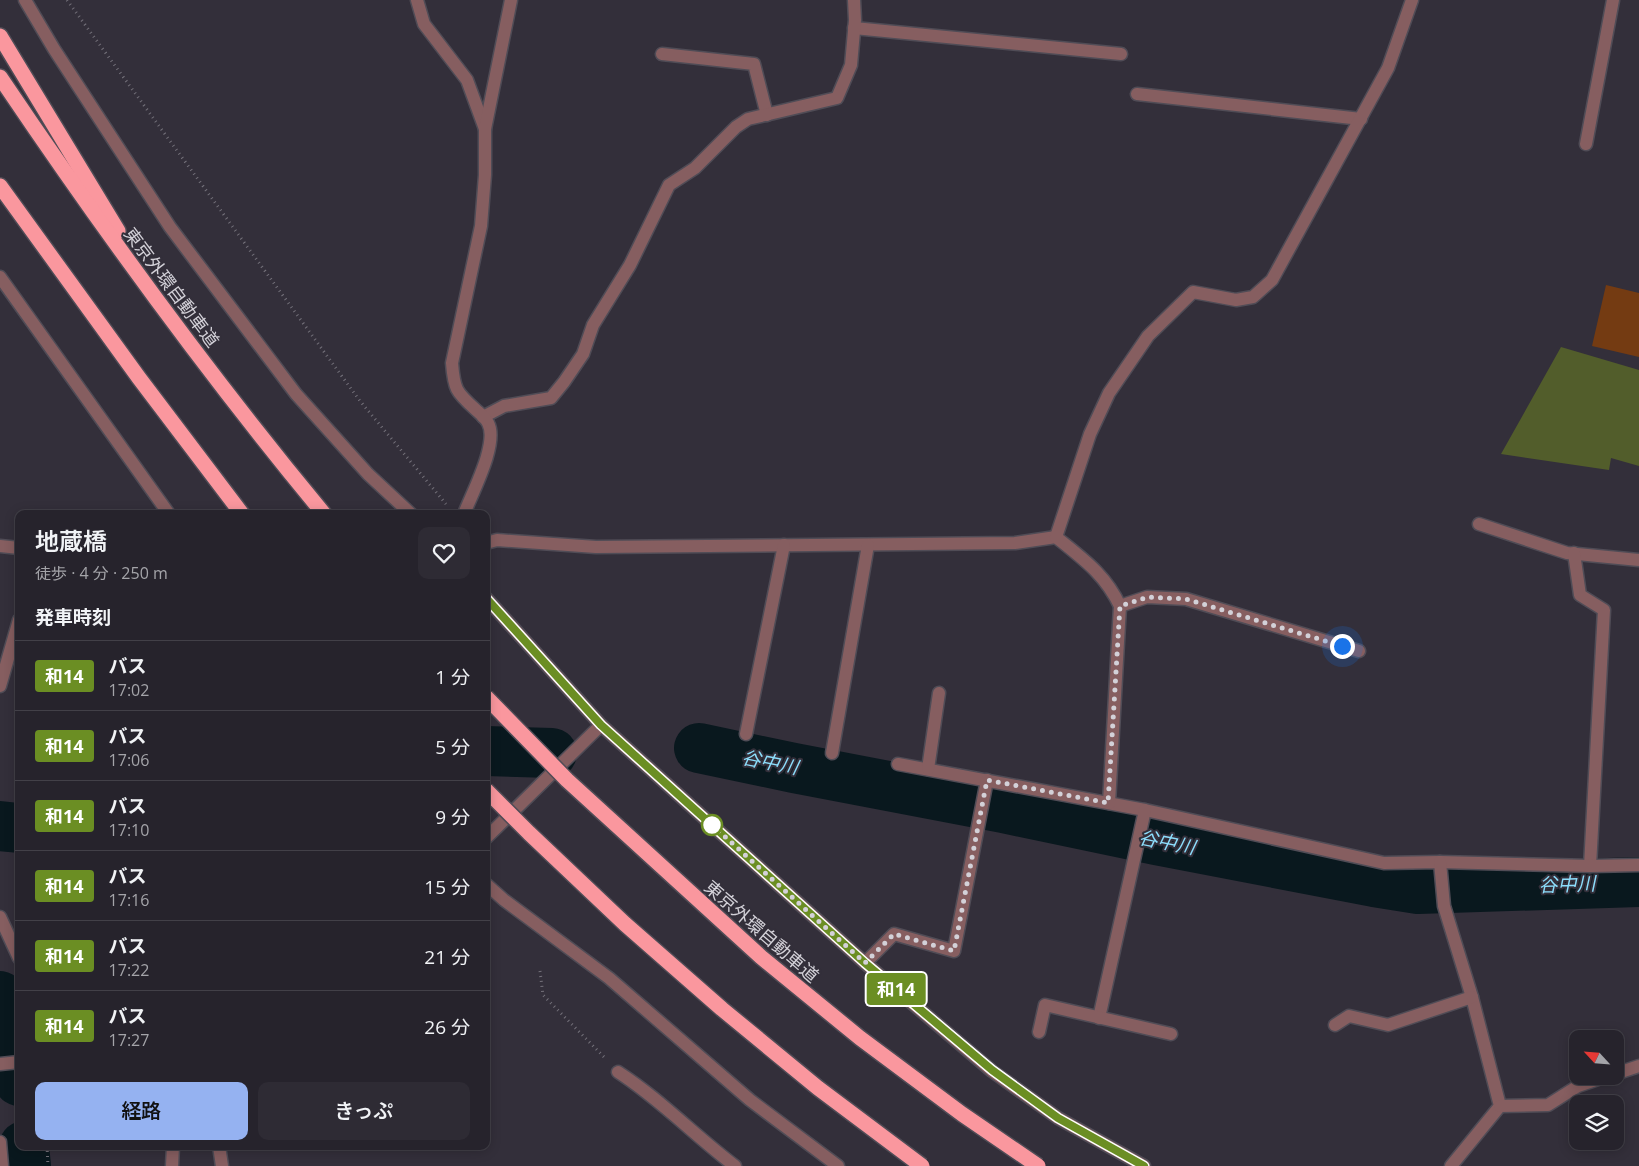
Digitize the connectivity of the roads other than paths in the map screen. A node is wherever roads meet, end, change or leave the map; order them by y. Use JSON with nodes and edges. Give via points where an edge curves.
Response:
{"nodes":[{"id":1,"x":25,"y":0,"type":"edge"},
{"id":2,"x":417,"y":0,"type":"edge"},
{"id":3,"x":511,"y":0,"type":"edge"},
{"id":4,"x":854,"y":0,"type":"edge"},
{"id":5,"x":1412,"y":0,"type":"edge"},
{"id":6,"x":1613,"y":0,"type":"edge"},
{"id":7,"x":854,"y":28,"type":"junction"},
{"id":8,"x":0,"y":36,"type":"edge"},
{"id":9,"x":662,"y":54,"type":"dead end"},
{"id":10,"x":1121,"y":54,"type":"dead end"},
{"id":11,"x":0,"y":76,"type":"edge"},
{"id":12,"x":1138,"y":94,"type":"dead end"},
{"id":13,"x":767,"y":115,"type":"junction"},
{"id":14,"x":1361,"y":119,"type":"junction"},
{"id":15,"x":485,"y":129,"type":"junction"},
{"id":16,"x":1586,"y":144,"type":"dead end"},
{"id":17,"x":0,"y":186,"type":"edge"},
{"id":18,"x":0,"y":276,"type":"edge"},
{"id":19,"x":172,"y":320,"type":"junction"},
{"id":20,"x":483,"y":417,"type":"junction"},
{"id":21,"x":166,"y":510,"type":"edge"},
{"id":22,"x":239,"y":510,"type":"edge"},
{"id":23,"x":321,"y":510,"type":"edge"},
{"id":24,"x":407,"y":510,"type":"edge"},
{"id":25,"x":466,"y":510,"type":"edge"},
{"id":26,"x":1479,"y":524,"type":"dead end"},
{"id":27,"x":1056,"y":538,"type":"junction"},
{"id":28,"x":490,"y":542,"type":"edge"},
{"id":29,"x":784,"y":545,"type":"junction"},
{"id":30,"x":868,"y":545,"type":"junction"},
{"id":31,"x":0,"y":546,"type":"edge"},
{"id":32,"x":15,"y":548,"type":"edge"},
{"id":33,"x":1574,"y":553,"type":"junction"},
{"id":34,"x":1639,"y":560,"type":"edge"},
{"id":35,"x":490,"y":602,"type":"edge"},
{"id":36,"x":1120,"y":606,"type":"junction"},
{"id":37,"x":15,"y":634,"type":"edge"},
{"id":38,"x":1359,"y":651,"type":"dead end"},
{"id":39,"x":0,"y":686,"type":"edge"},
{"id":40,"x":939,"y":693,"type":"dead end"},
{"id":41,"x":490,"y":701,"type":"edge"},
{"id":42,"x":601,"y":725,"type":"junction"},
{"id":43,"x":746,"y":734,"type":"dead end"},
{"id":44,"x":832,"y":753,"type":"dead end"},
{"id":45,"x":898,"y":764,"type":"dead end"},
{"id":46,"x":928,"y":769,"type":"junction"},
{"id":47,"x":987,"y":780,"type":"junction"},
{"id":48,"x":490,"y":794,"type":"edge"},
{"id":49,"x":1108,"y":803,"type":"junction"},
{"id":50,"x":1145,"y":810,"type":"junction"},
{"id":51,"x":490,"y":834,"type":"edge"},
{"id":52,"x":1440,"y":862,"type":"junction"},
{"id":53,"x":1639,"y":865,"type":"edge"},
{"id":54,"x":1590,"y":866,"type":"junction"},
{"id":55,"x":490,"y":888,"type":"edge"},
{"id":56,"x":0,"y":917,"type":"edge"},
{"id":57,"x":15,"y":949,"type":"edge"},
{"id":58,"x":865,"y":963,"type":"junction"},
{"id":59,"x":1472,"y":997,"type":"junction"},
{"id":60,"x":1099,"y":1018,"type":"junction"},
{"id":61,"x":1335,"y":1025,"type":"dead end"},
{"id":62,"x":1038,"y":1032,"type":"dead end"},
{"id":63,"x":1171,"y":1034,"type":"dead end"},
{"id":64,"x":15,"y":1062,"type":"edge"},
{"id":65,"x":1,"y":1064,"type":"edge"},
{"id":66,"x":1639,"y":1066,"type":"edge"},
{"id":67,"x":1624,"y":1071,"type":"edge"},
{"id":68,"x":618,"y":1072,"type":"road end"},
{"id":69,"x":1581,"y":1085,"type":"edge"},
{"id":70,"x":1500,"y":1106,"type":"junction"},
{"id":71,"x":0,"y":1142,"type":"edge"},
{"id":72,"x":173,"y":1150,"type":"edge"},
{"id":73,"x":220,"y":1150,"type":"edge"},
{"id":74,"x":2,"y":1166,"type":"edge"},
{"id":75,"x":172,"y":1166,"type":"edge"},
{"id":76,"x":222,"y":1166,"type":"edge"},
{"id":77,"x":735,"y":1166,"type":"edge"},
{"id":78,"x":838,"y":1166,"type":"edge"},
{"id":79,"x":922,"y":1166,"type":"edge"},
{"id":80,"x":1038,"y":1166,"type":"edge"},
{"id":81,"x":1144,"y":1166,"type":"edge"},
{"id":82,"x":1451,"y":1166,"type":"edge"}],
"edges":[{"from":1,"to":24,"type":"street","via":[[170,227],[296,394],[368,474]]},
{"from":2,"to":15,"type":"street","via":[[424,24],[467,80]]},
{"from":3,"to":15,"type":"street"},
{"from":4,"to":7,"type":"street"},
{"from":5,"to":14,"type":"street","via":[[1388,68]]},
{"from":6,"to":16,"type":"street"},
{"from":7,"to":10,"type":"street"},
{"from":7,"to":13,"type":"street","via":[[851,65],[837,98]]},
{"from":8,"to":19,"type":"highway"},
{"from":9,"to":13,"type":"street","via":[[754,64]]},
{"from":11,"to":19,"type":"highway","name":"東京外環自動車道","via":[[61,167]]},
{"from":12,"to":14,"type":"street"},
{"from":13,"to":20,"type":"street","via":[[748,119],[736,127],[695,168],[669,185],[630,264],[594,325],[583,354],[551,398],[504,406]]},
{"from":14,"to":27,"type":"street","via":[[1272,280],[1253,297],[1236,300],[1193,292],[1148,336],[1109,393],[1094,426]]},
{"from":15,"to":20,"type":"street","via":[[481,226],[452,363],[453,382],[459,395]]},
{"from":17,"to":22,"type":"highway"},
{"from":18,"to":21,"type":"street"},
{"from":19,"to":23,"type":"highway","name":"東京外環自動車道"},
{"from":20,"to":25,"type":"street","via":[[488,423],[491,438]]},
{"from":26,"to":33,"type":"street"},
{"from":27,"to":30,"type":"street","via":[[1015,543]]},
{"from":27,"to":36,"type":"street","via":[[1094,568],[1112,589]]},
{"from":28,"to":29,"type":"street","via":[[596,547]]},
{"from":29,"to":30,"type":"street"},
{"from":29,"to":43,"type":"street"},
{"from":30,"to":44,"type":"street"},
{"from":31,"to":32,"type":"street"},
{"from":33,"to":34,"type":"street"},
{"from":33,"to":54,"type":"street","via":[[1580,595],[1604,610]]},
{"from":35,"to":42,"type":"street"},
{"from":36,"to":38,"type":"street","via":[[1148,597],[1186,599]]},
{"from":36,"to":49,"type":"street"},
{"from":37,"to":39,"type":"street"},
{"from":40,"to":46,"type":"street"},
{"from":41,"to":80,"type":"highway","name":"東京外環自動車道","bridge":true,"via":[[574,787],[761,957],[868,1044]]},
{"from":42,"to":51,"type":"street"},
{"from":42,"to":58,"type":"street"},
{"from":45,"to":46,"type":"street"},
{"from":46,"to":47,"type":"street"},
{"from":47,"to":49,"type":"street"},
{"from":47,"to":58,"type":"street","via":[[954,951],[894,934]]},
{"from":48,"to":79,"type":"highway","bridge":true,"via":[[625,924],[722,1009],[818,1088]]},
{"from":49,"to":50,"type":"street"},
{"from":50,"to":52,"type":"street","via":[[1384,863]]},
{"from":50,"to":60,"type":"street"},
{"from":52,"to":54,"type":"street"},
{"from":52,"to":59,"type":"street","via":[[1444,906]]},
{"from":53,"to":54,"type":"street"},
{"from":55,"to":78,"type":"street","via":[[608,978],[750,1100]]},
{"from":56,"to":57,"type":"street"},
{"from":58,"to":81,"type":"street","via":[[992,1070],[1058,1118]]},
{"from":59,"to":61,"type":"street","via":[[1388,1025],[1349,1016]]},
{"from":59,"to":70,"type":"street"},
{"from":60,"to":62,"type":"street","via":[[1045,1005]]},
{"from":60,"to":63,"type":"street"},
{"from":64,"to":65,"type":"street"},
{"from":66,"to":67,"type":"street"},
{"from":68,"to":77,"type":"street","via":[[637,1084]]},
{"from":69,"to":70,"type":"street","via":[[1548,1104]]},
{"from":70,"to":82,"type":"street"},
{"from":71,"to":74,"type":"street"},
{"from":72,"to":75,"type":"street"},
{"from":73,"to":76,"type":"street"}]}
